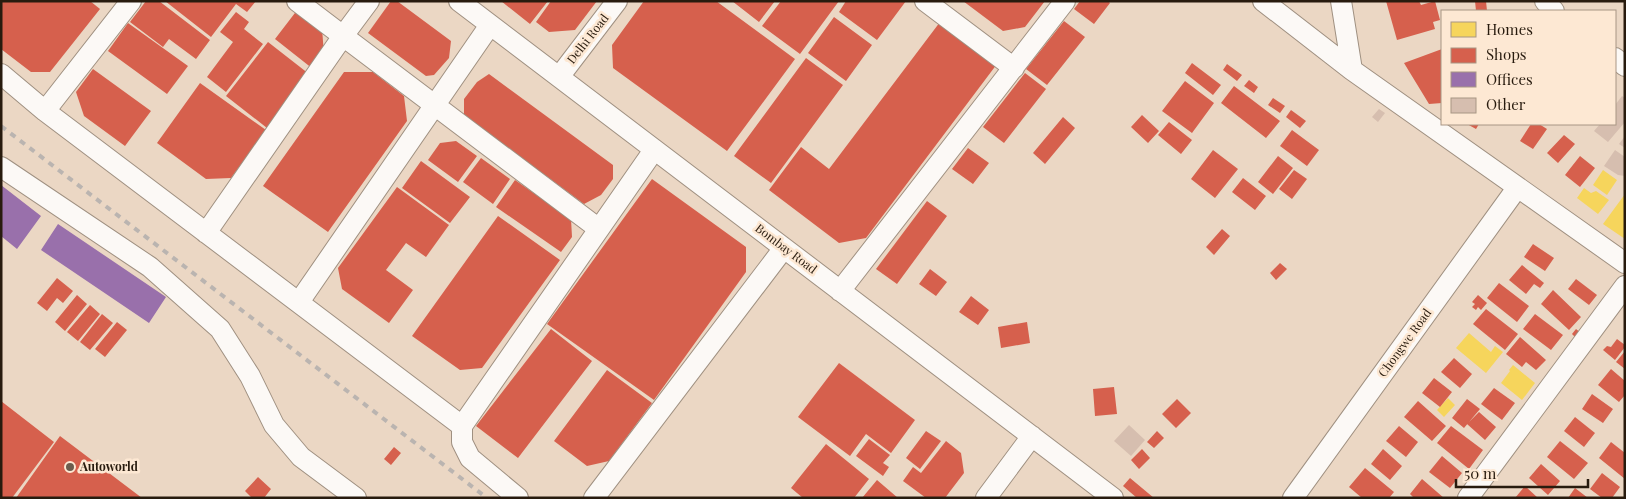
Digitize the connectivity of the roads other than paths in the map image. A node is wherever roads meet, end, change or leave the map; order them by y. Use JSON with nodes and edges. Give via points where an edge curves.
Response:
{"nodes":[{"id":1,"x":131,"y":1,"type":"edge"},
{"id":2,"x":297,"y":1,"type":"edge"},
{"id":3,"x":369,"y":1,"type":"edge"},
{"id":4,"x":459,"y":1,"type":"edge"},
{"id":5,"x":617,"y":1,"type":"edge"},
{"id":6,"x":925,"y":1,"type":"edge"},
{"id":7,"x":1065,"y":1,"type":"edge"},
{"id":8,"x":1264,"y":1,"type":"edge"},
{"id":9,"x":1341,"y":1,"type":"edge"},
{"id":10,"x":490,"y":25,"type":"junction"},
{"id":11,"x":343,"y":36,"type":"junction"},
{"id":12,"x":1014,"y":68,"type":"junction"},
{"id":13,"x":1352,"y":70,"type":"junction"},
{"id":14,"x":1,"y":74,"type":"edge"},
{"id":15,"x":559,"y":77,"type":"junction"},
{"id":16,"x":435,"y":106,"type":"junction"},
{"id":17,"x":46,"y":111,"type":"junction"},
{"id":18,"x":654,"y":150,"type":"junction"},
{"id":19,"x":1,"y":167,"type":"edge"},
{"id":20,"x":1517,"y":188,"type":"junction"},
{"id":21,"x":599,"y":229,"type":"junction"},
{"id":22,"x":206,"y":232,"type":"junction"},
{"id":23,"x":784,"y":248,"type":"junction"},
{"id":24,"x":1625,"y":263,"type":"edge"},
{"id":25,"x":1625,"y":286,"type":"edge"},
{"id":26,"x":840,"y":290,"type":"junction"},
{"id":27,"x":298,"y":302,"type":"junction"},
{"id":28,"x":462,"y":426,"type":"junction"},
{"id":29,"x":1032,"y":436,"type":"junction"},
{"id":30,"x":356,"y":498,"type":"edge"},
{"id":31,"x":518,"y":498,"type":"edge"},
{"id":32,"x":594,"y":498,"type":"edge"},
{"id":33,"x":986,"y":498,"type":"edge"},
{"id":34,"x":1113,"y":498,"type":"edge"},
{"id":35,"x":1293,"y":498,"type":"edge"},
{"id":36,"x":1468,"y":498,"type":"edge"}],
"edges":[{"from":1,"to":17,"type":"street"},
{"from":2,"to":11,"type":"street"},
{"from":3,"to":11,"type":"street"},
{"from":4,"to":10,"type":"street","name":"Bombay Road"},
{"from":5,"to":15,"type":"street","name":"Delhi Road"},
{"from":6,"to":12,"type":"street"},
{"from":7,"to":12,"type":"street"},
{"from":8,"to":13,"type":"street"},
{"from":9,"to":13,"type":"street"},
{"from":10,"to":15,"type":"street","name":"Bombay Road"},
{"from":10,"to":16,"type":"street"},
{"from":11,"to":16,"type":"street"},
{"from":11,"to":22,"type":"street"},
{"from":12,"to":26,"type":"street"},
{"from":13,"to":20,"type":"street"},
{"from":14,"to":17,"type":"street"},
{"from":15,"to":18,"type":"street","name":"Bombay Road"},
{"from":16,"to":21,"type":"street"},
{"from":16,"to":27,"type":"street"},
{"from":17,"to":22,"type":"street"},
{"from":18,"to":21,"type":"street"},
{"from":18,"to":23,"type":"street","name":"Bombay Road"},
{"from":19,"to":30,"type":"street","via":[[150,266],[220,329],[250,376],[274,425],[301,457]]},
{"from":20,"to":24,"type":"street"},
{"from":20,"to":35,"type":"street","name":"Chongwe Road"},
{"from":21,"to":28,"type":"street"},
{"from":22,"to":27,"type":"street"},
{"from":23,"to":26,"type":"street","name":"Bombay Road"},
{"from":23,"to":32,"type":"street"},
{"from":25,"to":36,"type":"street"},
{"from":26,"to":29,"type":"street","name":"Bombay Road"},
{"from":27,"to":28,"type":"street"},
{"from":28,"to":31,"type":"street","via":[[462,442],[470,458]]},
{"from":29,"to":33,"type":"street"},
{"from":29,"to":34,"type":"street","name":"Bombay Road"}]}
